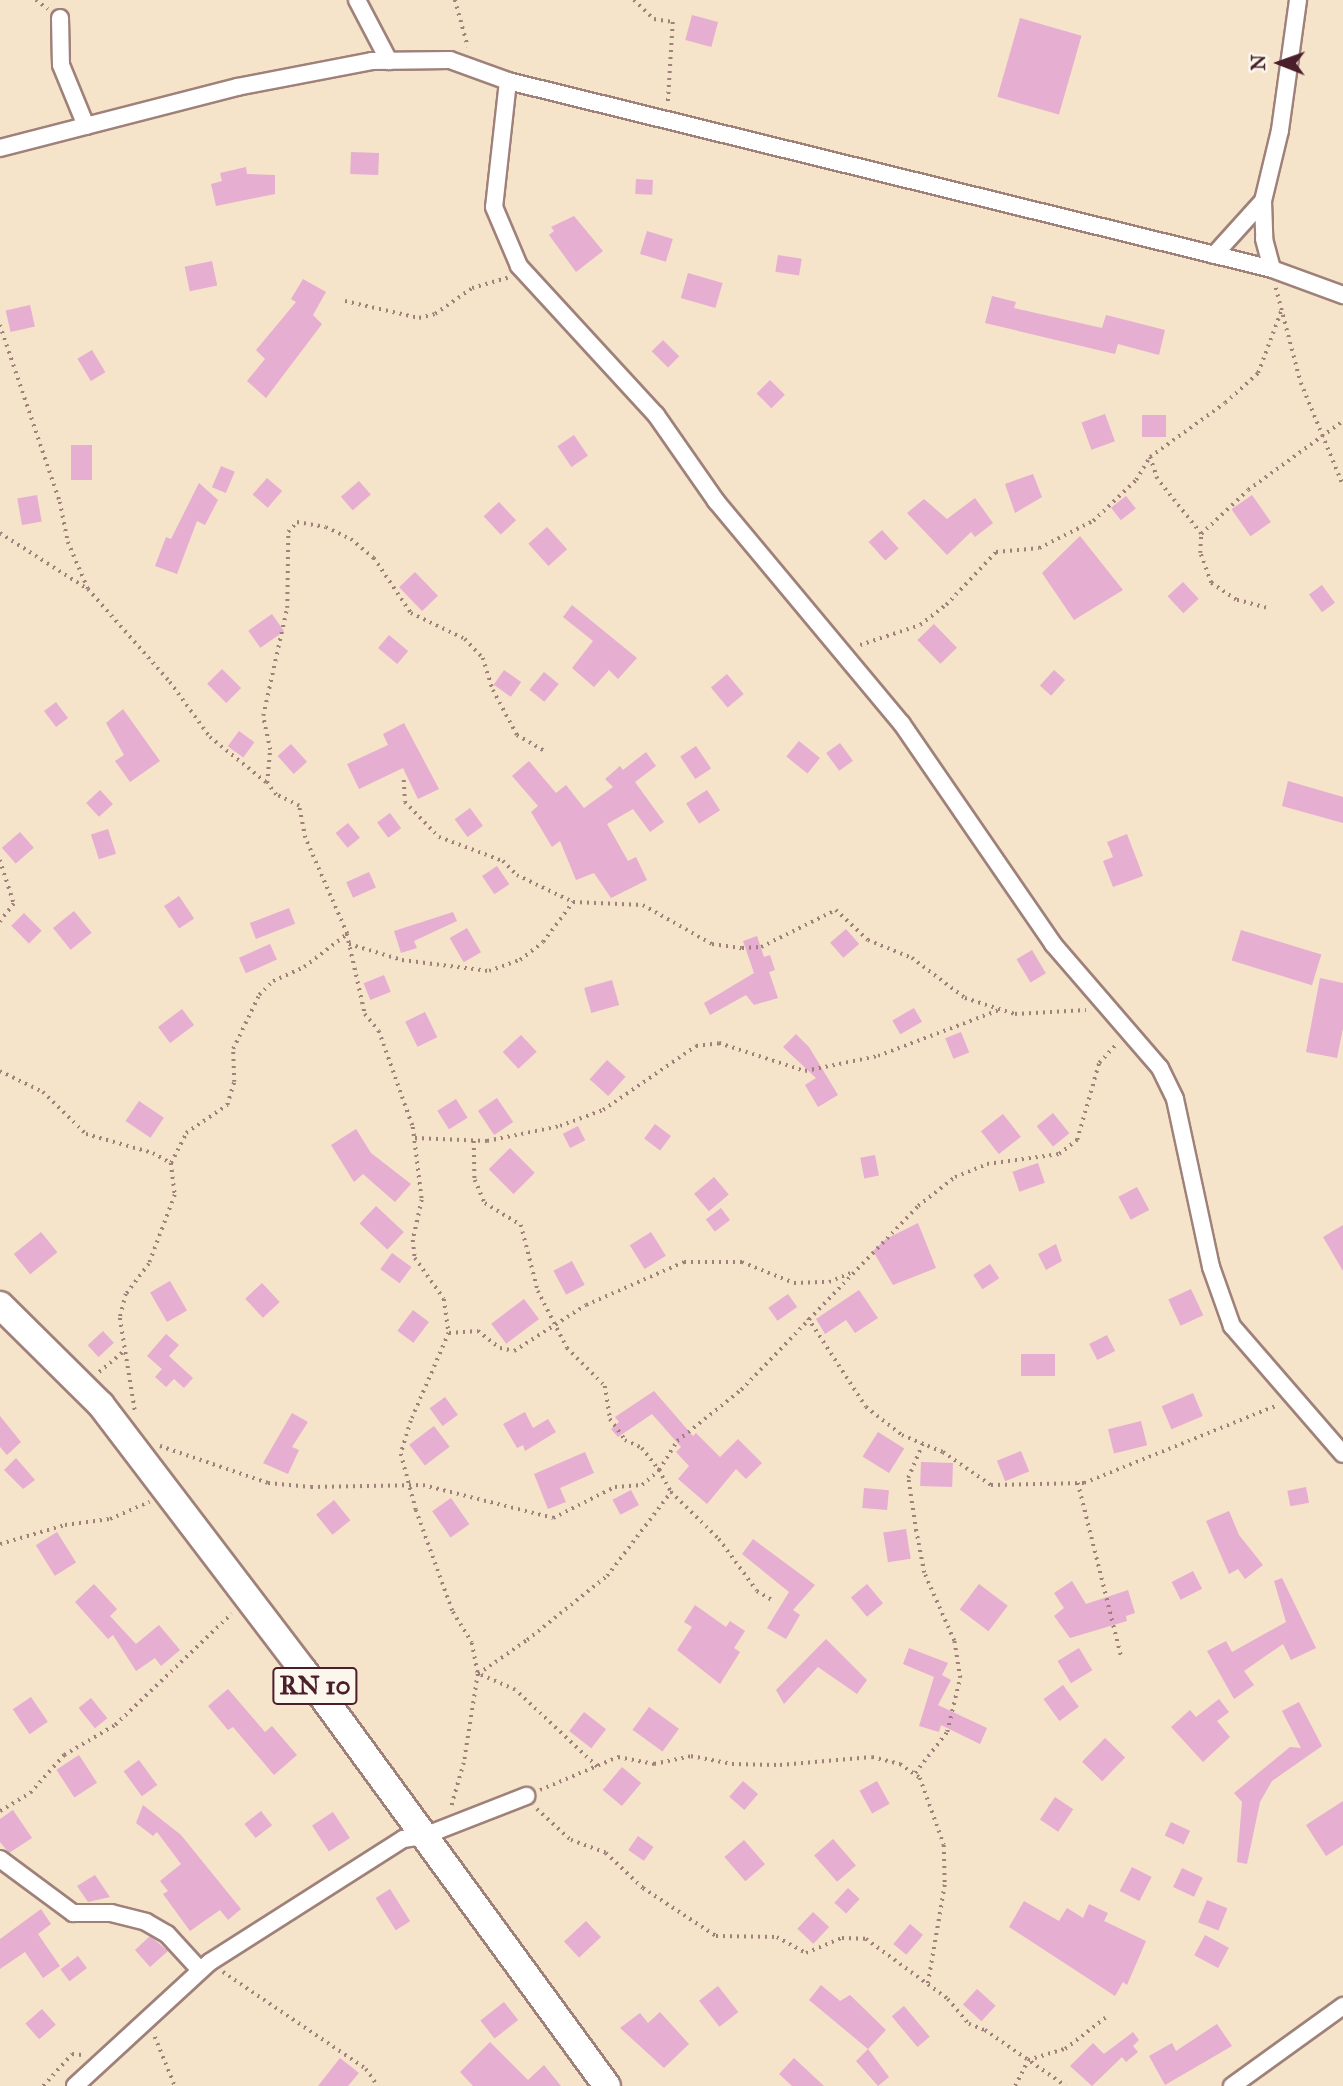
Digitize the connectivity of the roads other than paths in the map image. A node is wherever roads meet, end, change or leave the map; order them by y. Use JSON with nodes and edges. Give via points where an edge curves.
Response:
{"nodes":[{"id":1,"x":357,"y":0,"type":"edge"},
{"id":2,"x":1298,"y":0,"type":"edge"},
{"id":3,"x":60,"y":18,"type":"dead end"},
{"id":4,"x":389,"y":61,"type":"junction"},
{"id":5,"x":508,"y":81,"type":"junction"},
{"id":6,"x":86,"y":126,"type":"junction"},
{"id":7,"x":0,"y":148,"type":"edge"},
{"id":8,"x":1263,"y":201,"type":"junction"},
{"id":9,"x":1214,"y":255,"type":"junction"},
{"id":10,"x":1272,"y":269,"type":"junction"},
{"id":11,"x":1343,"y":295,"type":"edge"},
{"id":12,"x":0,"y":1305,"type":"edge"},
{"id":13,"x":1343,"y":1454,"type":"edge"},
{"id":14,"x":526,"y":1796,"type":"road end"},
{"id":15,"x":435,"y":1831,"type":"junction"},
{"id":16,"x":0,"y":1859,"type":"edge"},
{"id":17,"x":205,"y":1966,"type":"junction"},
{"id":18,"x":1343,"y":2006,"type":"edge"},
{"id":19,"x":75,"y":2086,"type":"edge"},
{"id":20,"x":607,"y":2086,"type":"edge"},
{"id":21,"x":1232,"y":2086,"type":"edge"}],
"edges":[{"from":1,"to":4,"type":"street"},
{"from":2,"to":8,"type":"street","via":[[1280,130]]},
{"from":3,"to":6,"type":"street","via":[[61,65]]},
{"from":4,"to":5,"type":"street","via":[[450,60]]},
{"from":4,"to":6,"type":"street","via":[[237,87]]},
{"from":5,"to":9,"type":"street"},
{"from":5,"to":13,"type":"street","via":[[494,207],[519,267],[656,415],[716,501],[902,724],[1053,944],[1160,1068],[1175,1099],[1211,1267],[1232,1326]]},
{"from":6,"to":7,"type":"street"},
{"from":8,"to":9,"type":"street"},
{"from":8,"to":10,"type":"street","via":[[1264,239]]},
{"from":9,"to":10,"type":"street"},
{"from":10,"to":11,"type":"street"},
{"from":12,"to":15,"type":"main road","number":"RN 10","via":[[82,1387],[138,1454]]},
{"from":14,"to":15,"type":"street"},
{"from":15,"to":17,"type":"street","via":[[403,1839]]},
{"from":15,"to":20,"type":"main road","number":"RN 10"},
{"from":16,"to":17,"type":"street","via":[[73,1913],[111,1913],[146,1922]]},
{"from":17,"to":19,"type":"street"},
{"from":18,"to":21,"type":"street"}]}
